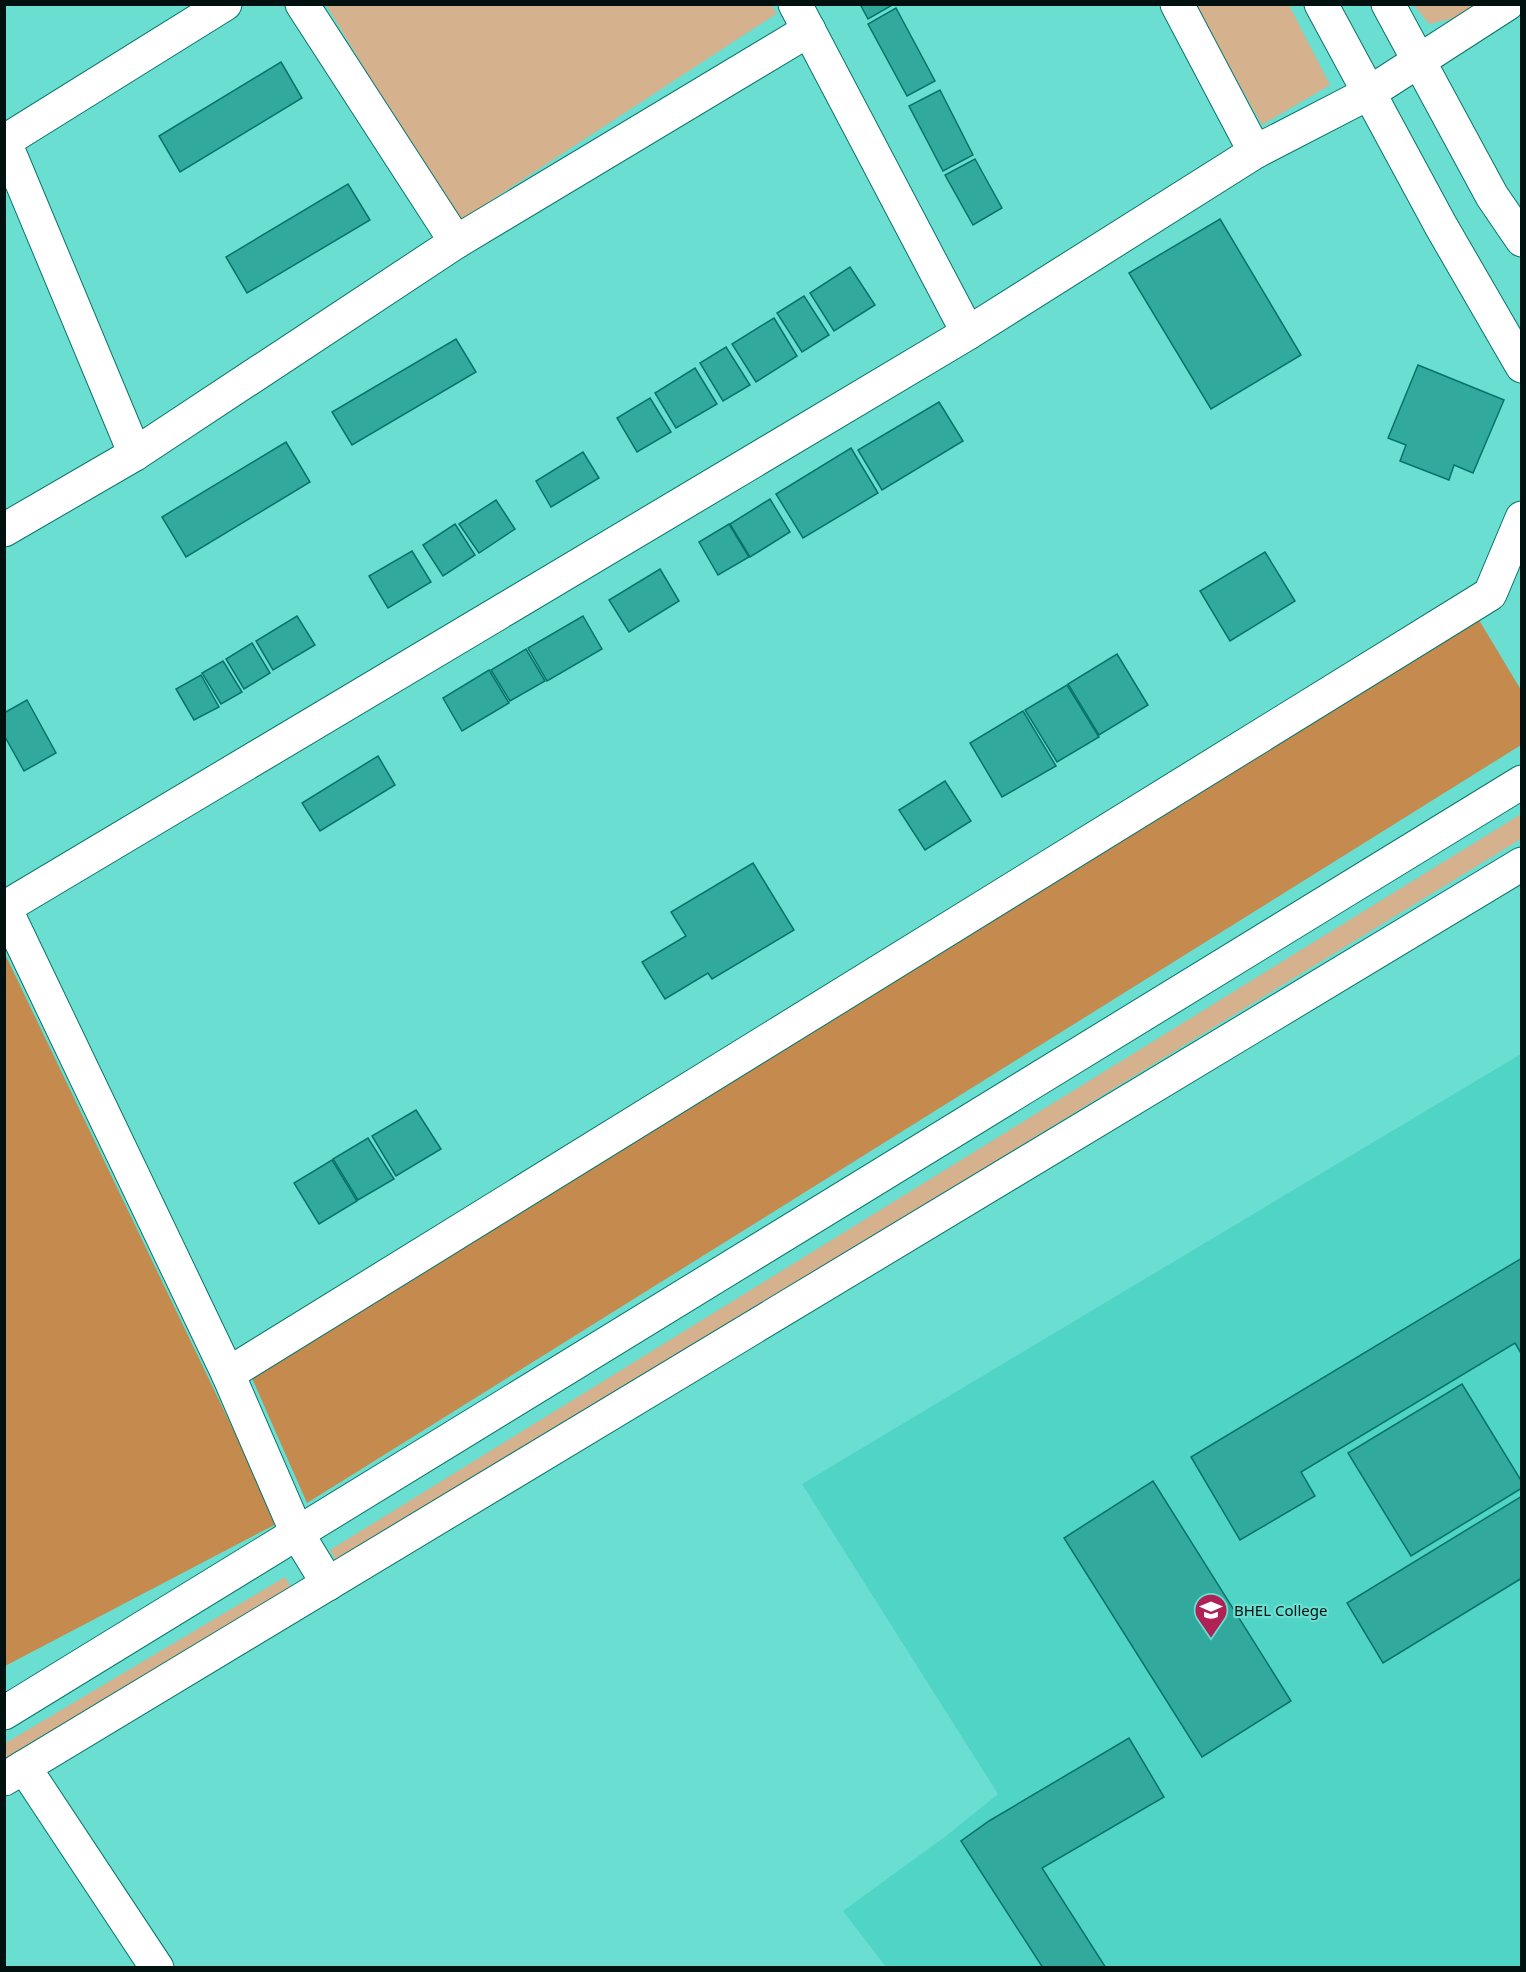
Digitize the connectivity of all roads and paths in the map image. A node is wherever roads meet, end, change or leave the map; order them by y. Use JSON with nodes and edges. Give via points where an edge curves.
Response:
{"nodes":[{"id":1,"x":225,"y":4,"type":"edge"},
{"id":2,"x":302,"y":4,"type":"edge"},
{"id":3,"x":1177,"y":4,"type":"edge"},
{"id":4,"x":1321,"y":4,"type":"edge"},
{"id":5,"x":1388,"y":4,"type":"edge"},
{"id":6,"x":1507,"y":4,"type":"edge"},
{"id":7,"x":802,"y":17,"type":"edge"},
{"id":8,"x":1419,"y":61,"type":"junction"},
{"id":9,"x":1369,"y":93,"type":"junction"},
{"id":10,"x":5,"y":140,"type":"edge"},
{"id":11,"x":1255,"y":152,"type":"junction"},
{"id":12,"x":1521,"y":240,"type":"edge"},
{"id":13,"x":456,"y":242,"type":"junction"},
{"id":14,"x":968,"y":333,"type":"junction"},
{"id":15,"x":1521,"y":366,"type":"edge"},
{"id":16,"x":135,"y":454,"type":"junction"},
{"id":17,"x":1521,"y":518,"type":"edge"},
{"id":18,"x":4,"y":530,"type":"edge"},
{"id":19,"x":1521,"y":782,"type":"edge"},
{"id":20,"x":1521,"y":864,"type":"edge"},
{"id":21,"x":5,"y":907,"type":"edge"},
{"id":22,"x":228,"y":1374,"type":"junction"},
{"id":23,"x":297,"y":1533,"type":"junction"},
{"id":24,"x":328,"y":1584,"type":"junction"},
{"id":25,"x":4,"y":1713,"type":"edge"},
{"id":26,"x":14,"y":1773,"type":"edge"},
{"id":27,"x":157,"y":1968,"type":"edge"}],
"edges":[{"from":1,"to":10,"type":"street"},
{"from":2,"to":13,"type":"street"},
{"from":3,"to":11,"type":"street"},
{"from":4,"to":9,"type":"street"},
{"from":5,"to":8,"type":"street"},
{"from":6,"to":8,"type":"street"},
{"from":7,"to":13,"type":"street"},
{"from":7,"to":14,"type":"street"},
{"from":8,"to":9,"type":"street"},
{"from":8,"to":12,"type":"street","via":[[1492,196]]},
{"from":9,"to":11,"type":"street"},
{"from":9,"to":15,"type":"street"},
{"from":10,"to":16,"type":"street"},
{"from":11,"to":14,"type":"street"},
{"from":13,"to":16,"type":"street"},
{"from":14,"to":21,"type":"street"},
{"from":16,"to":18,"type":"street"},
{"from":17,"to":22,"type":"street","via":[[1490,594]]},
{"from":19,"to":23,"type":"street"},
{"from":20,"to":24,"type":"street"},
{"from":21,"to":22,"type":"street"},
{"from":22,"to":23,"type":"street"},
{"from":23,"to":24,"type":"street"},
{"from":23,"to":25,"type":"street"},
{"from":24,"to":26,"type":"street"},
{"from":26,"to":27,"type":"street"}]}
